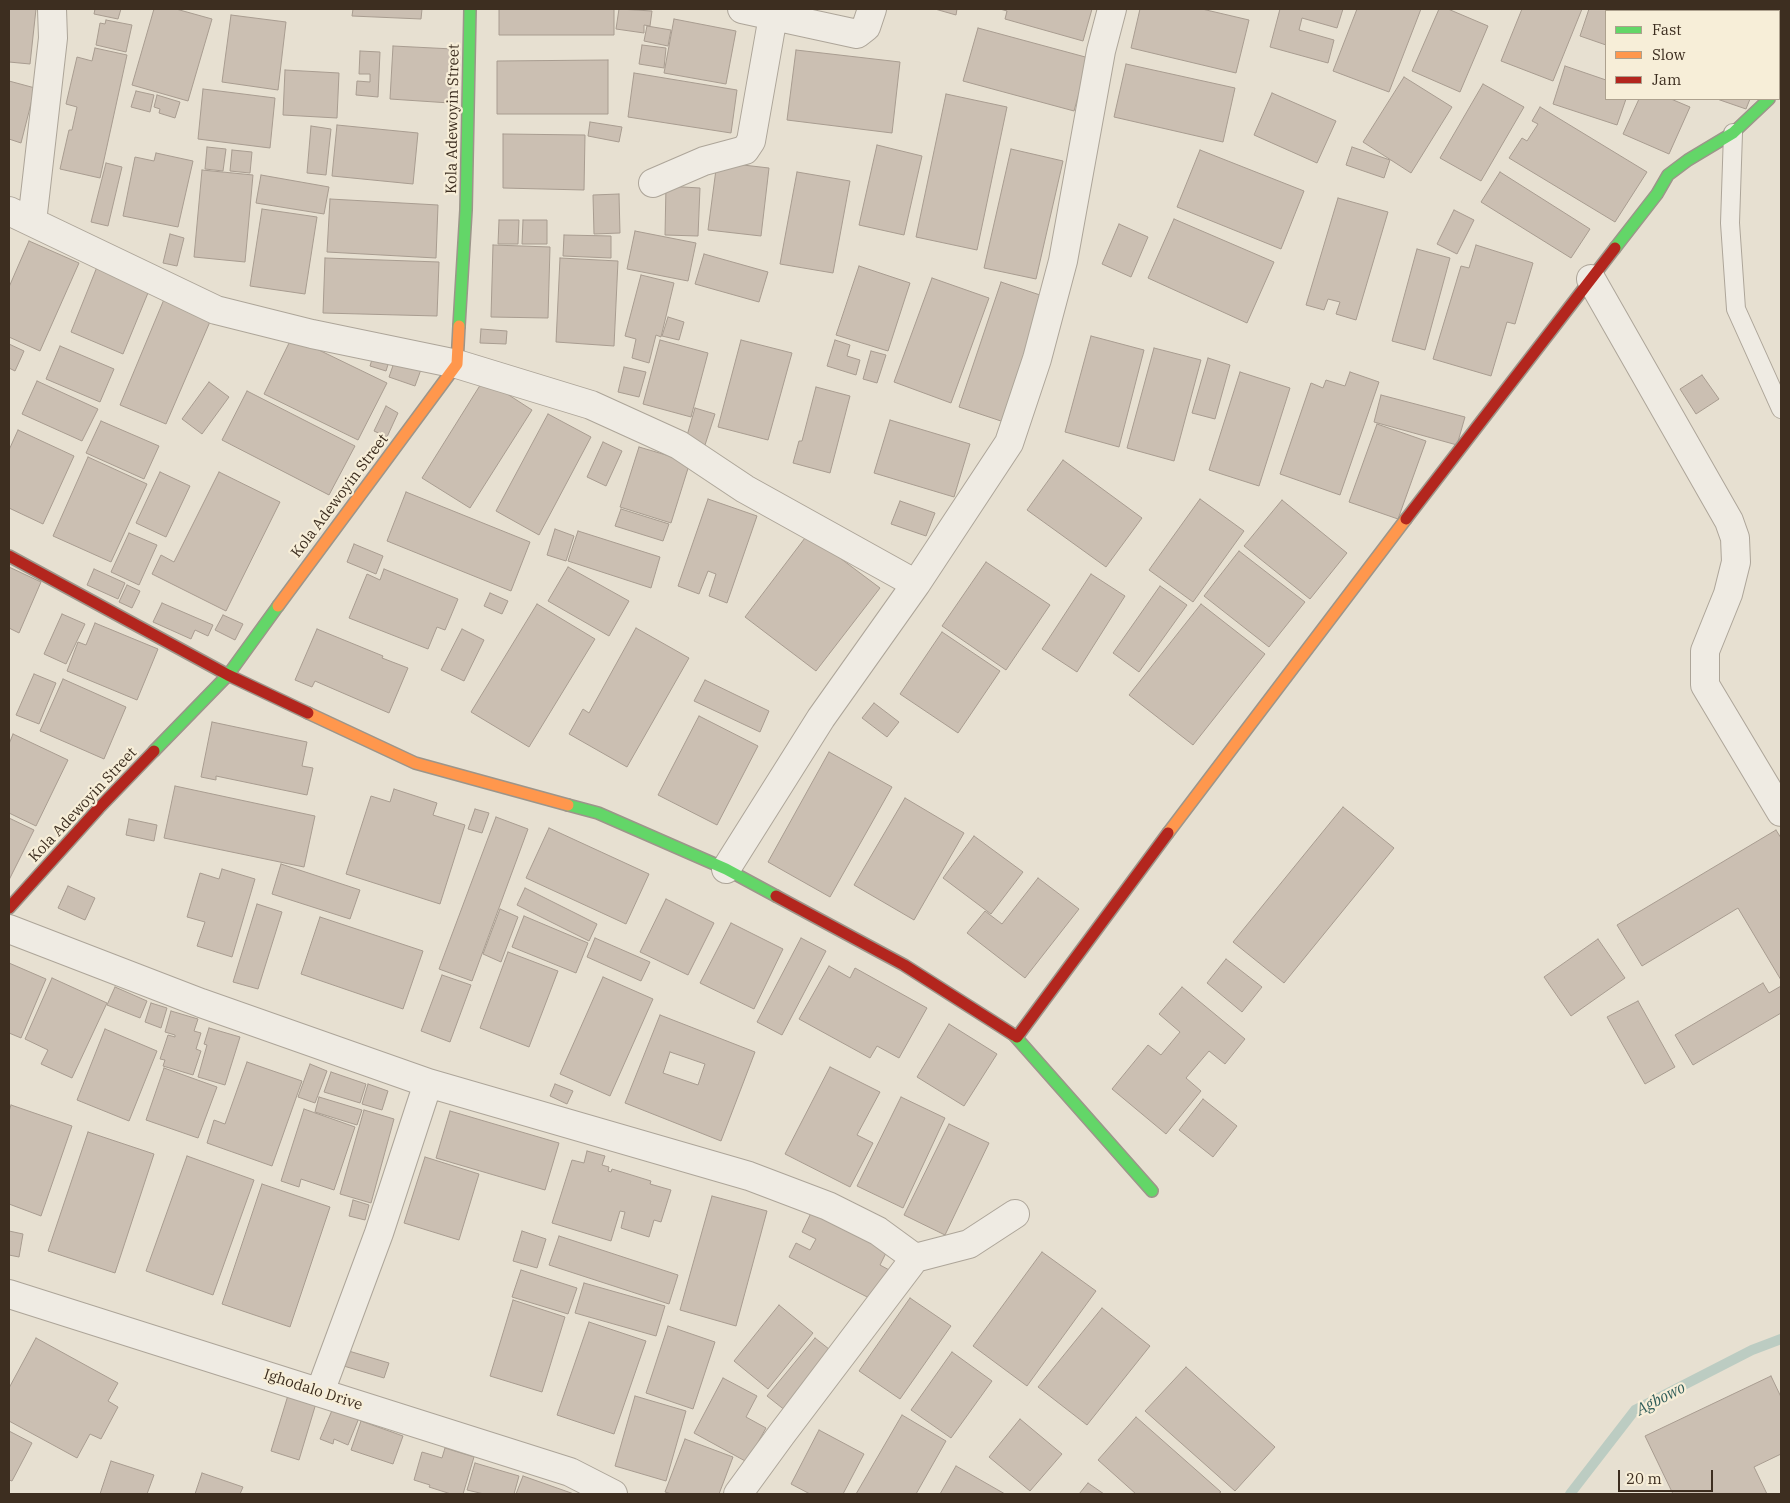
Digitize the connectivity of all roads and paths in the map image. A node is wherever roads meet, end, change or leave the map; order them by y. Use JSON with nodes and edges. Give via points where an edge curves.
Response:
{"nodes":[{"id":1,"x":52,"y":9,"type":"edge"},
{"id":2,"x":470,"y":9,"type":"edge"},
{"id":3,"x":742,"y":9,"type":"edge"},
{"id":4,"x":872,"y":9,"type":"edge"},
{"id":5,"x":1112,"y":9,"type":"edge"},
{"id":6,"x":773,"y":16,"type":"junction"},
{"id":7,"x":1768,"y":100,"type":"edge"},
{"id":8,"x":1733,"y":133,"type":"junction"},
{"id":9,"x":653,"y":184,"type":"dead end"},
{"id":10,"x":20,"y":217,"type":"edge"},
{"id":11,"x":1591,"y":279,"type":"junction"},
{"id":12,"x":457,"y":364,"type":"junction"},
{"id":13,"x":1781,"y":409,"type":"edge"},
{"id":14,"x":9,"y":556,"type":"edge"},
{"id":15,"x":916,"y":584,"type":"junction"},
{"id":16,"x":228,"y":674,"type":"junction"},
{"id":17,"x":1781,"y":812,"type":"edge"},
{"id":18,"x":726,"y":869,"type":"junction"},
{"id":19,"x":9,"y":908,"type":"edge"},
{"id":20,"x":9,"y":929,"type":"edge"},
{"id":21,"x":1017,"y":1036,"type":"junction"},
{"id":22,"x":428,"y":1083,"type":"junction"},
{"id":23,"x":1152,"y":1191,"type":"dead end"},
{"id":24,"x":1015,"y":1214,"type":"dead end"},
{"id":25,"x":916,"y":1258,"type":"junction"},
{"id":26,"x":9,"y":1294,"type":"edge"},
{"id":27,"x":320,"y":1392,"type":"junction"},
{"id":28,"x":614,"y":1494,"type":"edge"},
{"id":29,"x":738,"y":1494,"type":"edge"}],
"edges":[{"from":1,"to":10,"type":"street","via":[[53,38]]},
{"from":2,"to":12,"type":"street","name":"Kola Adewoyin Street","via":[[466,210]]},
{"from":3,"to":6,"type":"street"},
{"from":4,"to":6,"type":"street","via":[[866,27],[858,34]]},
{"from":5,"to":15,"type":"street","via":[[1101,51],[1063,261],[1009,443]]},
{"from":6,"to":9,"type":"street","via":[[752,141],[745,150],[704,161]]},
{"from":7,"to":8,"type":"street"},
{"from":8,"to":11,"type":"street","via":[[1668,176]]},
{"from":8,"to":13,"type":"lane","via":[[1730,223],[1736,309]]},
{"from":10,"to":12,"type":"street","via":[[216,310]]},
{"from":11,"to":17,"type":"street","via":[[1729,521],[1735,538],[1736,562],[1728,594],[1705,651],[1705,685]]},
{"from":11,"to":21,"type":"street","via":[[1213,772]]},
{"from":12,"to":15,"type":"street","via":[[591,405],[679,445],[744,489]]},
{"from":12,"to":16,"type":"street","name":"Kola Adewoyin Street"},
{"from":14,"to":16,"type":"street"},
{"from":15,"to":18,"type":"street","via":[[821,718]]},
{"from":16,"to":18,"type":"street","via":[[415,763],[598,813]]},
{"from":16,"to":19,"type":"street","name":"Kola Adewoyin Street","via":[[99,808]]},
{"from":18,"to":21,"type":"street","via":[[904,965]]},
{"from":20,"to":22,"type":"street","via":[[201,1003]]},
{"from":21,"to":23,"type":"street"},
{"from":22,"to":25,"type":"street","via":[[749,1176],[828,1206],[878,1231]]},
{"from":22,"to":27,"type":"street","via":[[379,1233]]},
{"from":24,"to":25,"type":"street","via":[[969,1244]]},
{"from":25,"to":29,"type":"street"},
{"from":26,"to":27,"type":"street","name":"Ighodalo Drive"},
{"from":27,"to":28,"type":"street","name":"Ighodalo Drive","via":[[570,1472]]}]}
